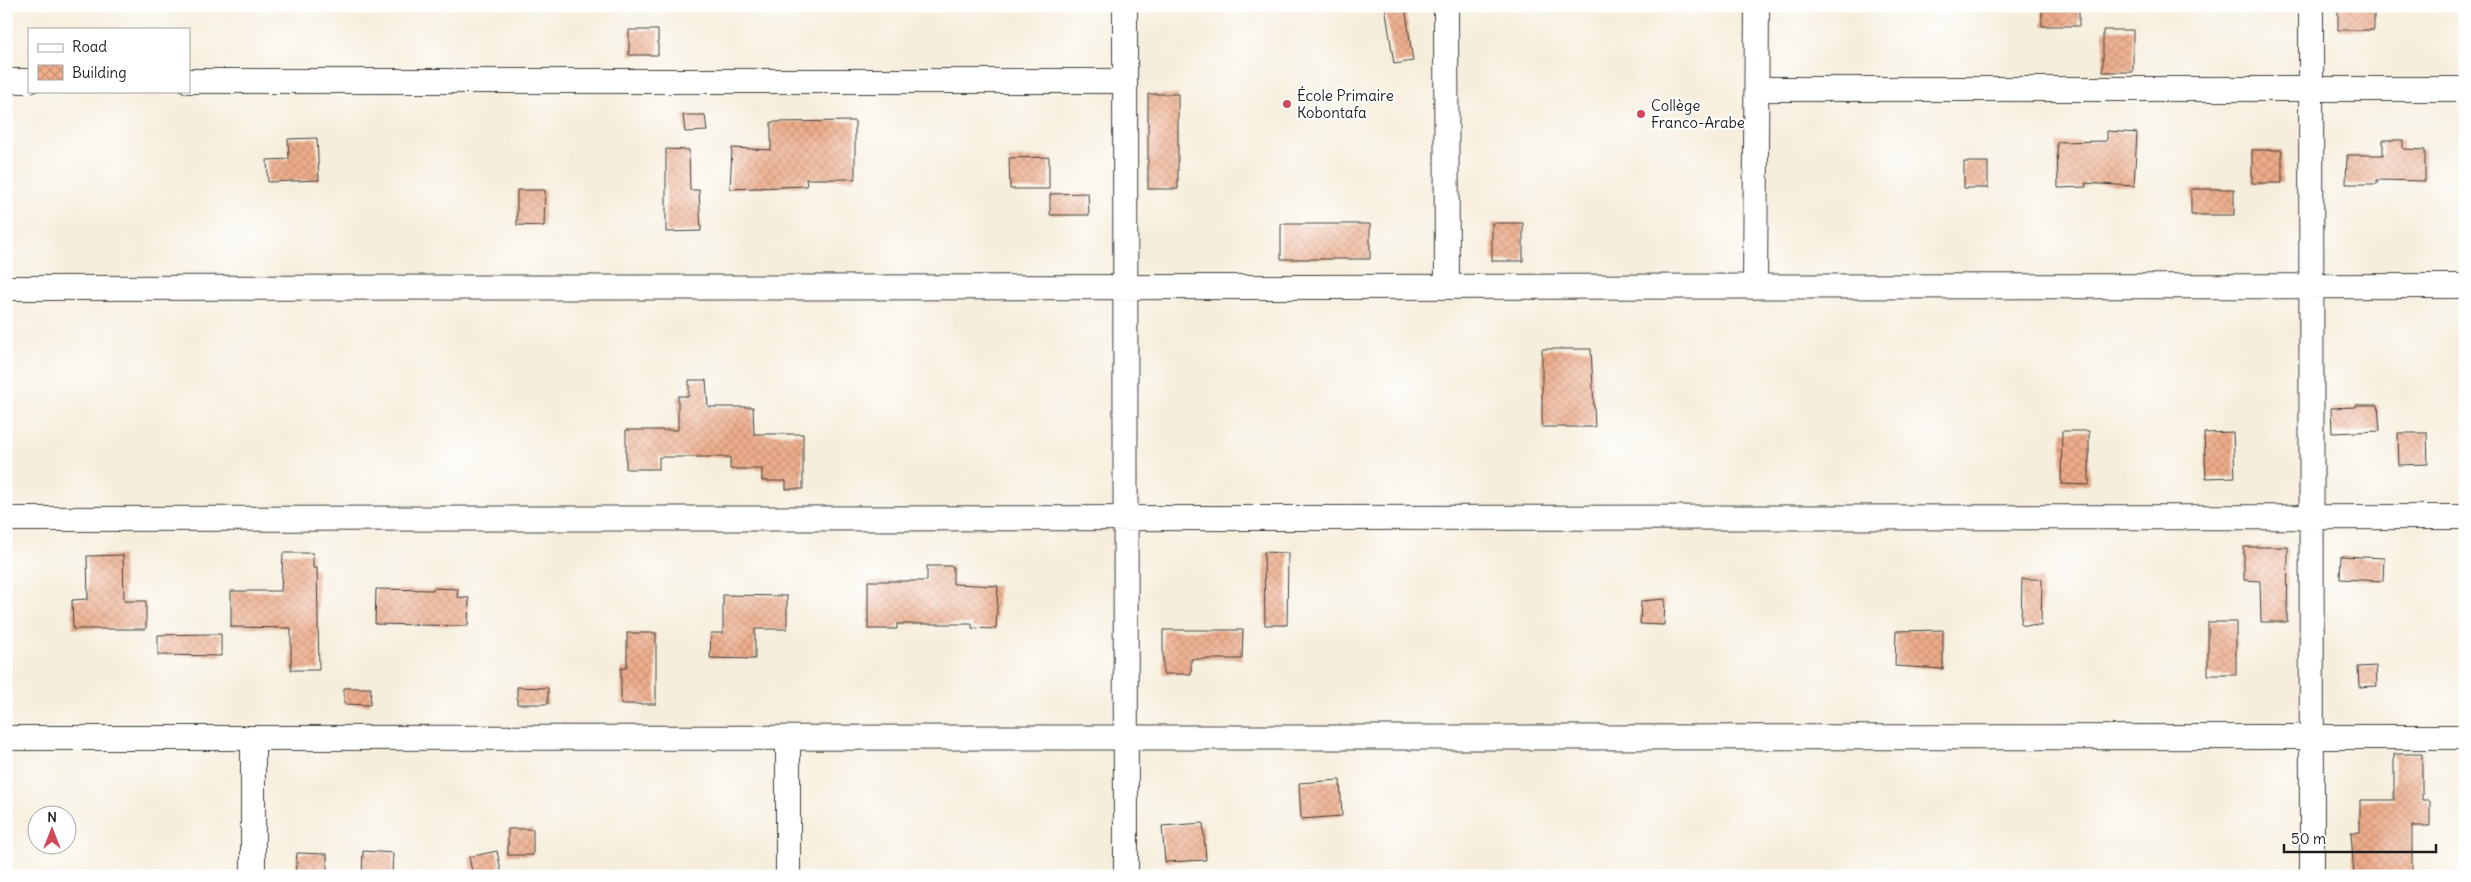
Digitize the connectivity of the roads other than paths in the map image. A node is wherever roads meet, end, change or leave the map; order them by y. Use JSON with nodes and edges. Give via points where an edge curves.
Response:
{"nodes":[{"id":1,"x":1125,"y":6,"type":"edge"},
{"id":2,"x":1446,"y":6,"type":"edge"},
{"id":3,"x":1757,"y":6,"type":"edge"},
{"id":4,"x":2311,"y":6,"type":"edge"},
{"id":5,"x":28,"y":81,"type":"edge"},
{"id":6,"x":190,"y":81,"type":"edge"},
{"id":7,"x":1125,"y":81,"type":"junction"},
{"id":8,"x":6,"y":82,"type":"edge"},
{"id":9,"x":1756,"y":89,"type":"junction"},
{"id":10,"x":2311,"y":89,"type":"junction"},
{"id":11,"x":2465,"y":89,"type":"edge"},
{"id":12,"x":2465,"y":286,"type":"edge"},
{"id":13,"x":1125,"y":287,"type":"junction"},
{"id":14,"x":1447,"y":287,"type":"junction"},
{"id":15,"x":1755,"y":287,"type":"junction"},
{"id":16,"x":2311,"y":287,"type":"junction"},
{"id":17,"x":6,"y":288,"type":"edge"},
{"id":18,"x":1126,"y":518,"type":"junction"},
{"id":19,"x":2312,"y":518,"type":"junction"},
{"id":20,"x":2465,"y":518,"type":"edge"},
{"id":21,"x":6,"y":519,"type":"edge"},
{"id":22,"x":2312,"y":737,"type":"junction"},
{"id":23,"x":2465,"y":737,"type":"edge"},
{"id":24,"x":6,"y":738,"type":"edge"},
{"id":25,"x":253,"y":738,"type":"junction"},
{"id":26,"x":788,"y":738,"type":"junction"},
{"id":27,"x":1126,"y":738,"type":"junction"},
{"id":28,"x":253,"y":876,"type":"edge"},
{"id":29,"x":788,"y":876,"type":"edge"},
{"id":30,"x":1126,"y":876,"type":"edge"},
{"id":31,"x":2312,"y":876,"type":"edge"}],
"edges":[{"from":1,"to":7,"type":"street"},
{"from":2,"to":14,"type":"street"},
{"from":3,"to":9,"type":"street"},
{"from":4,"to":10,"type":"street"},
{"from":5,"to":8,"type":"street"},
{"from":6,"to":7,"type":"street"},
{"from":7,"to":13,"type":"street"},
{"from":9,"to":10,"type":"street"},
{"from":9,"to":15,"type":"street"},
{"from":10,"to":11,"type":"street"},
{"from":10,"to":16,"type":"street"},
{"from":12,"to":16,"type":"street"},
{"from":13,"to":14,"type":"street"},
{"from":13,"to":17,"type":"street"},
{"from":13,"to":18,"type":"street"},
{"from":14,"to":15,"type":"street"},
{"from":15,"to":16,"type":"street"},
{"from":16,"to":19,"type":"street"},
{"from":18,"to":19,"type":"street"},
{"from":18,"to":21,"type":"street"},
{"from":18,"to":27,"type":"street"},
{"from":19,"to":20,"type":"street"},
{"from":19,"to":22,"type":"street"},
{"from":22,"to":23,"type":"street"},
{"from":22,"to":27,"type":"street"},
{"from":22,"to":31,"type":"street"},
{"from":24,"to":25,"type":"street"},
{"from":25,"to":26,"type":"street"},
{"from":25,"to":28,"type":"street"},
{"from":26,"to":27,"type":"street"},
{"from":26,"to":29,"type":"street"},
{"from":27,"to":30,"type":"street"}]}
